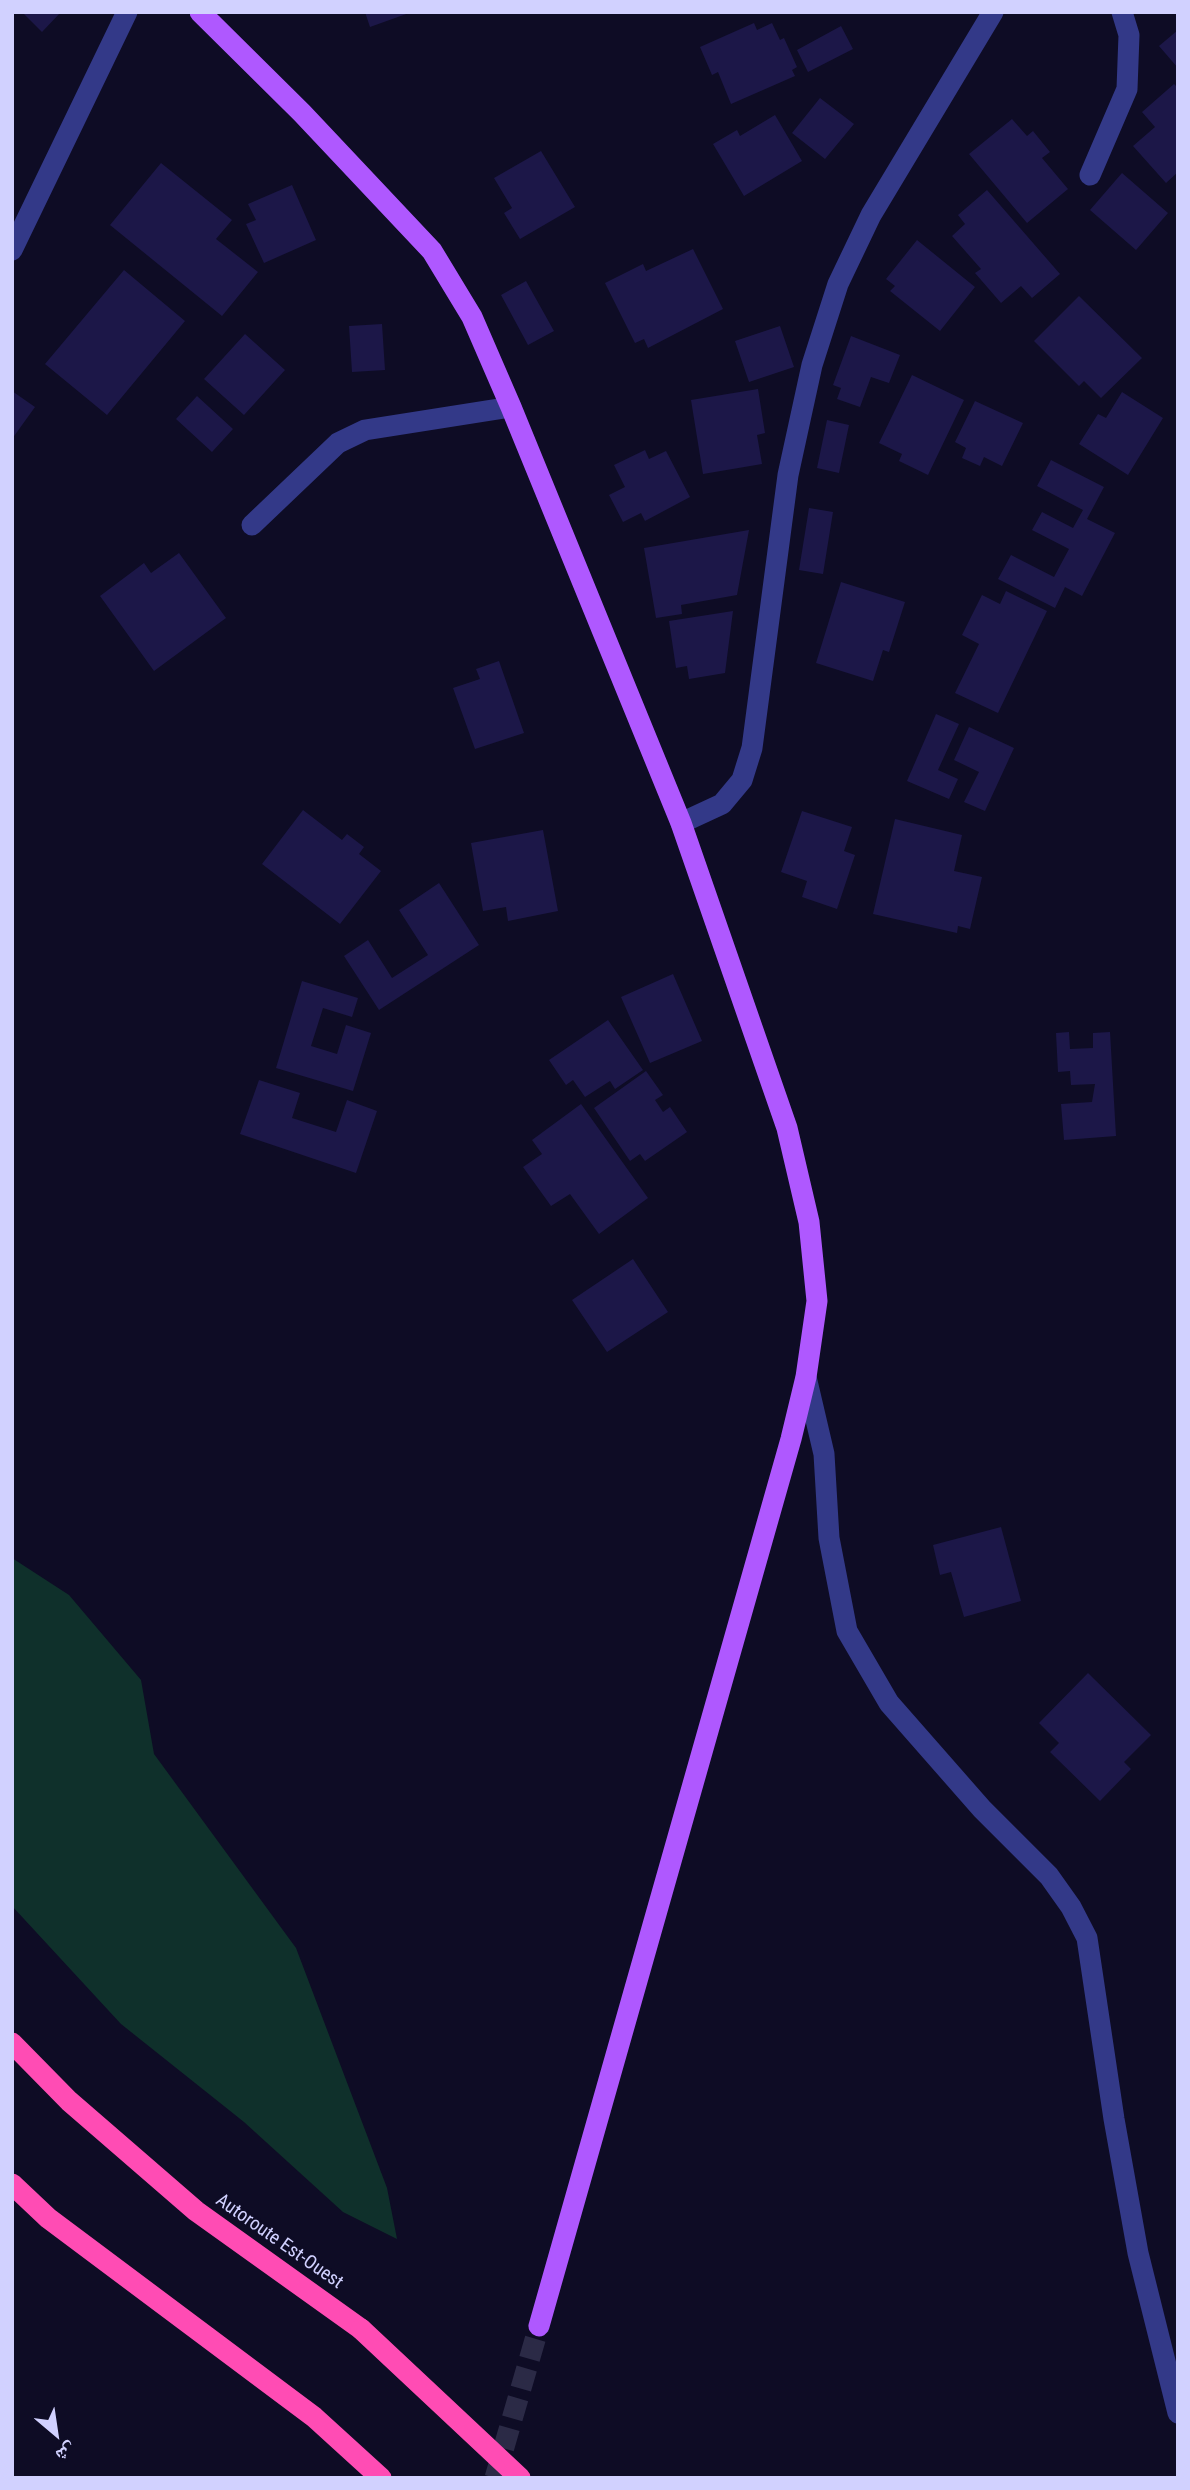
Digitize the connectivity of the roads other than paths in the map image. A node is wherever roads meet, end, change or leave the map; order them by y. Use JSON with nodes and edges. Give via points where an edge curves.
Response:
{"nodes":[{"id":1,"x":127,"y":12,"type":"edge"},
{"id":2,"x":200,"y":12,"type":"edge"},
{"id":3,"x":993,"y":12,"type":"edge"},
{"id":4,"x":1122,"y":12,"type":"edge"},
{"id":5,"x":1090,"y":175,"type":"dead end"},
{"id":6,"x":12,"y":250,"type":"edge"},
{"id":7,"x":511,"y":407,"type":"junction"},
{"id":8,"x":252,"y":525,"type":"dead end"},
{"id":9,"x":681,"y":823,"type":"junction"},
{"id":10,"x":806,"y":1377,"type":"junction"},
{"id":11,"x":12,"y":2043,"type":"edge"},
{"id":12,"x":12,"y":2184,"type":"edge"},
{"id":13,"x":539,"y":2326,"type":"tunnel mouth"},
{"id":14,"x":1178,"y":2413,"type":"edge"},
{"id":15,"x":381,"y":2478,"type":"edge"},
{"id":16,"x":520,"y":2478,"type":"edge"}],
"edges":[{"from":1,"to":6,"type":"street"},
{"from":2,"to":7,"type":"main road","via":[[432,251],[472,317]]},
{"from":3,"to":9,"type":"street","via":[[871,215],[838,284],[812,365],[788,475],[752,748],[742,780],[722,804]]},
{"from":4,"to":5,"type":"street","via":[[1129,35],[1127,89]]},
{"from":7,"to":8,"type":"street","via":[[365,430],[338,443]]},
{"from":7,"to":9,"type":"main road"},
{"from":9,"to":10,"type":"main road","via":[[787,1128],[809,1222],[817,1301]]},
{"from":10,"to":13,"type":"main road"},
{"from":10,"to":14,"type":"street","via":[[824,1454],[829,1538],[847,1631],[889,1703],[982,1809],[1049,1876],[1087,1938],[1138,2253]]},
{"from":11,"to":16,"type":"highway","name":"Autoroute Est-Ouest","bridge":true,"via":[[69,2101],[196,2211],[361,2329]]},
{"from":12,"to":15,"type":"highway","via":[[48,2218],[314,2417]]}]}
